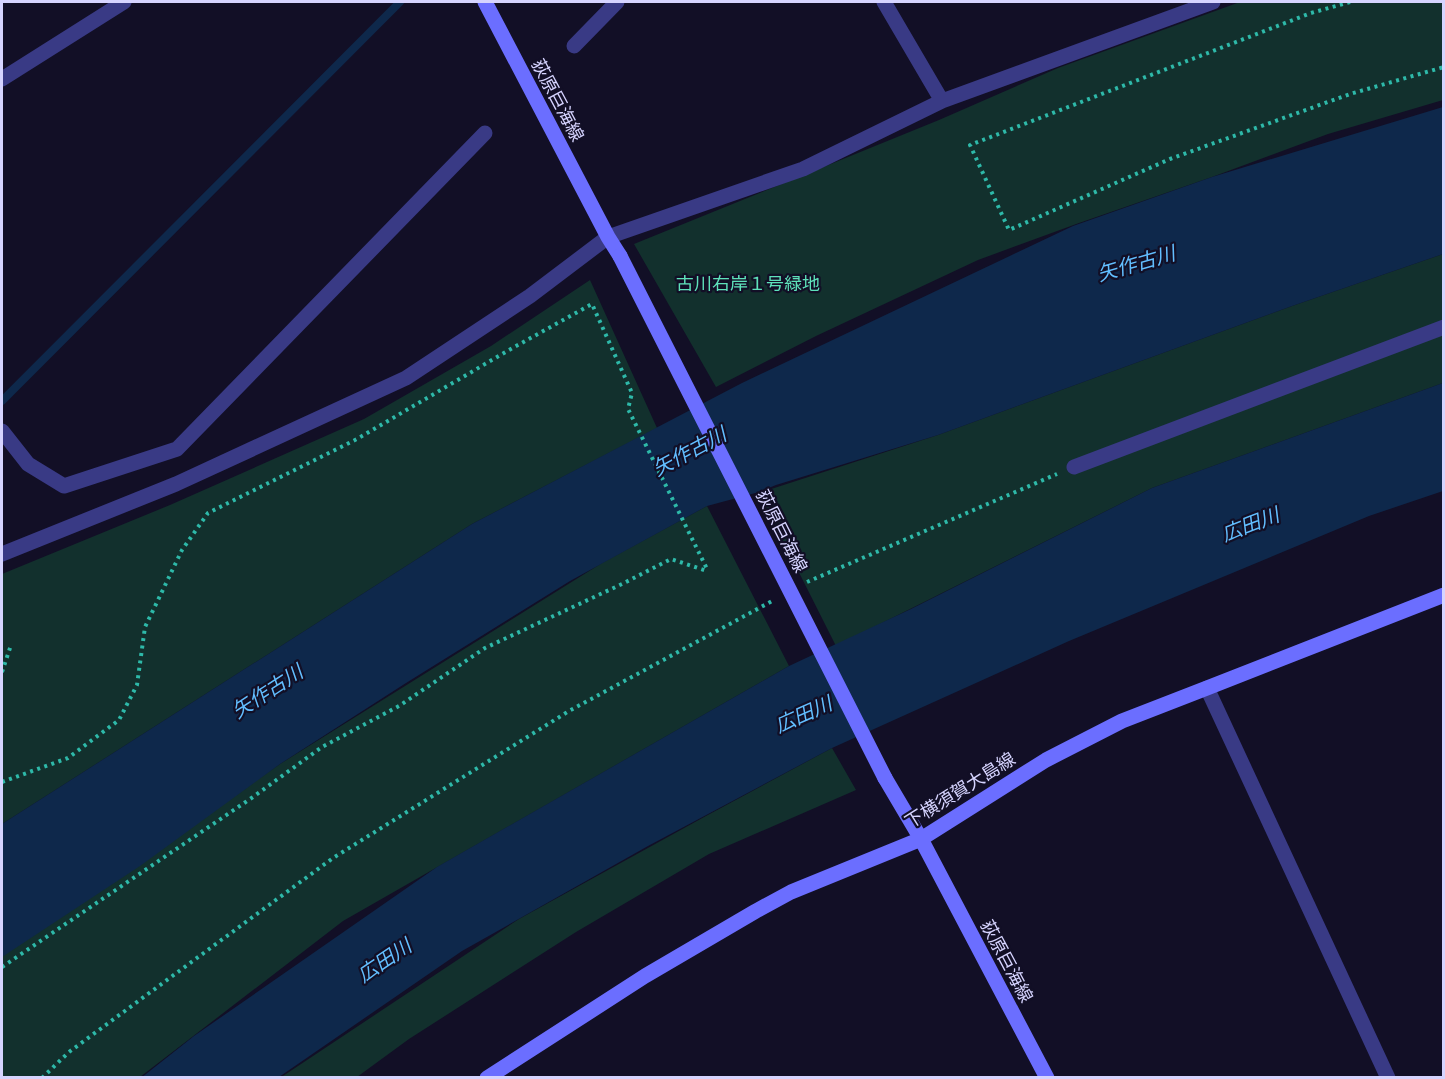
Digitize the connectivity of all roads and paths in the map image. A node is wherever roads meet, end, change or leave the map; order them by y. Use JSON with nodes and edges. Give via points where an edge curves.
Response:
{"nodes":[{"id":1,"x":124,"y":2,"type":"edge"},
{"id":2,"x":485,"y":2,"type":"edge"},
{"id":3,"x":617,"y":2,"type":"edge"},
{"id":4,"x":884,"y":2,"type":"edge"},
{"id":5,"x":1213,"y":2,"type":"edge"},
{"id":6,"x":1350,"y":2,"type":"edge"},
{"id":7,"x":573,"y":46,"type":"dead end"},
{"id":8,"x":1443,"y":67,"type":"edge"},
{"id":9,"x":2,"y":79,"type":"edge"},
{"id":10,"x":942,"y":100,"type":"junction"},
{"id":11,"x":485,"y":133,"type":"dead end"},
{"id":12,"x":608,"y":237,"type":"junction"},
{"id":13,"x":1443,"y":327,"type":"edge"},
{"id":14,"x":2,"y":431,"type":"edge"},
{"id":15,"x":1074,"y":467,"type":"joint"},
{"id":16,"x":2,"y":554,"type":"edge"},
{"id":17,"x":799,"y":586,"type":"dead end"},
{"id":18,"x":1443,"y":596,"type":"edge"},
{"id":19,"x":778,"y":598,"type":"dead end"},
{"id":20,"x":11,"y":645,"type":"dead end"},
{"id":21,"x":2,"y":672,"type":"edge"},
{"id":22,"x":1207,"y":688,"type":"junction"},
{"id":23,"x":2,"y":782,"type":"edge"},
{"id":24,"x":921,"y":839,"type":"junction"},
{"id":25,"x":2,"y":967,"type":"edge"},
{"id":26,"x":42,"y":1077,"type":"edge"},
{"id":27,"x":487,"y":1077,"type":"edge"},
{"id":28,"x":1047,"y":1077,"type":"edge"},
{"id":29,"x":1388,"y":1077,"type":"edge"}],
"edges":[{"from":1,"to":9,"type":"street"},
{"from":2,"to":12,"type":"main road","name":"荻原巨海線"},
{"from":3,"to":7,"type":"street"},
{"from":4,"to":10,"type":"street"},
{"from":5,"to":10,"type":"street"},
{"from":6,"to":8,"type":"path","via":[[1311,13],[970,145],[1009,230],[1170,159],[1350,94]]},
{"from":10,"to":12,"type":"street","via":[[803,169]]},
{"from":11,"to":14,"type":"street","via":[[177,449],[64,486],[28,464]]},
{"from":12,"to":16,"type":"street","via":[[530,296],[405,378],[176,484]]},
{"from":12,"to":24,"type":"main road","name":"荻原巨海線","bridge":true,"via":[[885,778]]},
{"from":13,"to":15,"type":"street"},
{"from":15,"to":17,"type":"path"},
{"from":18,"to":22,"type":"main road","name":"下横須賀大島線"},
{"from":19,"to":26,"type":"path","via":[[569,711],[333,858],[69,1052]]},
{"from":20,"to":21,"type":"path"},
{"from":22,"to":24,"type":"main road","name":"下横須賀大島線","via":[[1122,721],[1046,760]]},
{"from":22,"to":29,"type":"street"},
{"from":23,"to":25,"type":"path","via":[[68,758],[119,720],[137,685],[145,627],[182,550],[208,513],[357,439],[592,304],[632,393],[628,409],[708,571],[671,559],[485,648],[399,706],[322,747]]},
{"from":24,"to":27,"type":"main road","name":"下横須賀大島線","via":[[791,892],[756,911]]},
{"from":24,"to":28,"type":"main road","name":"荻原巨海線"}]}
